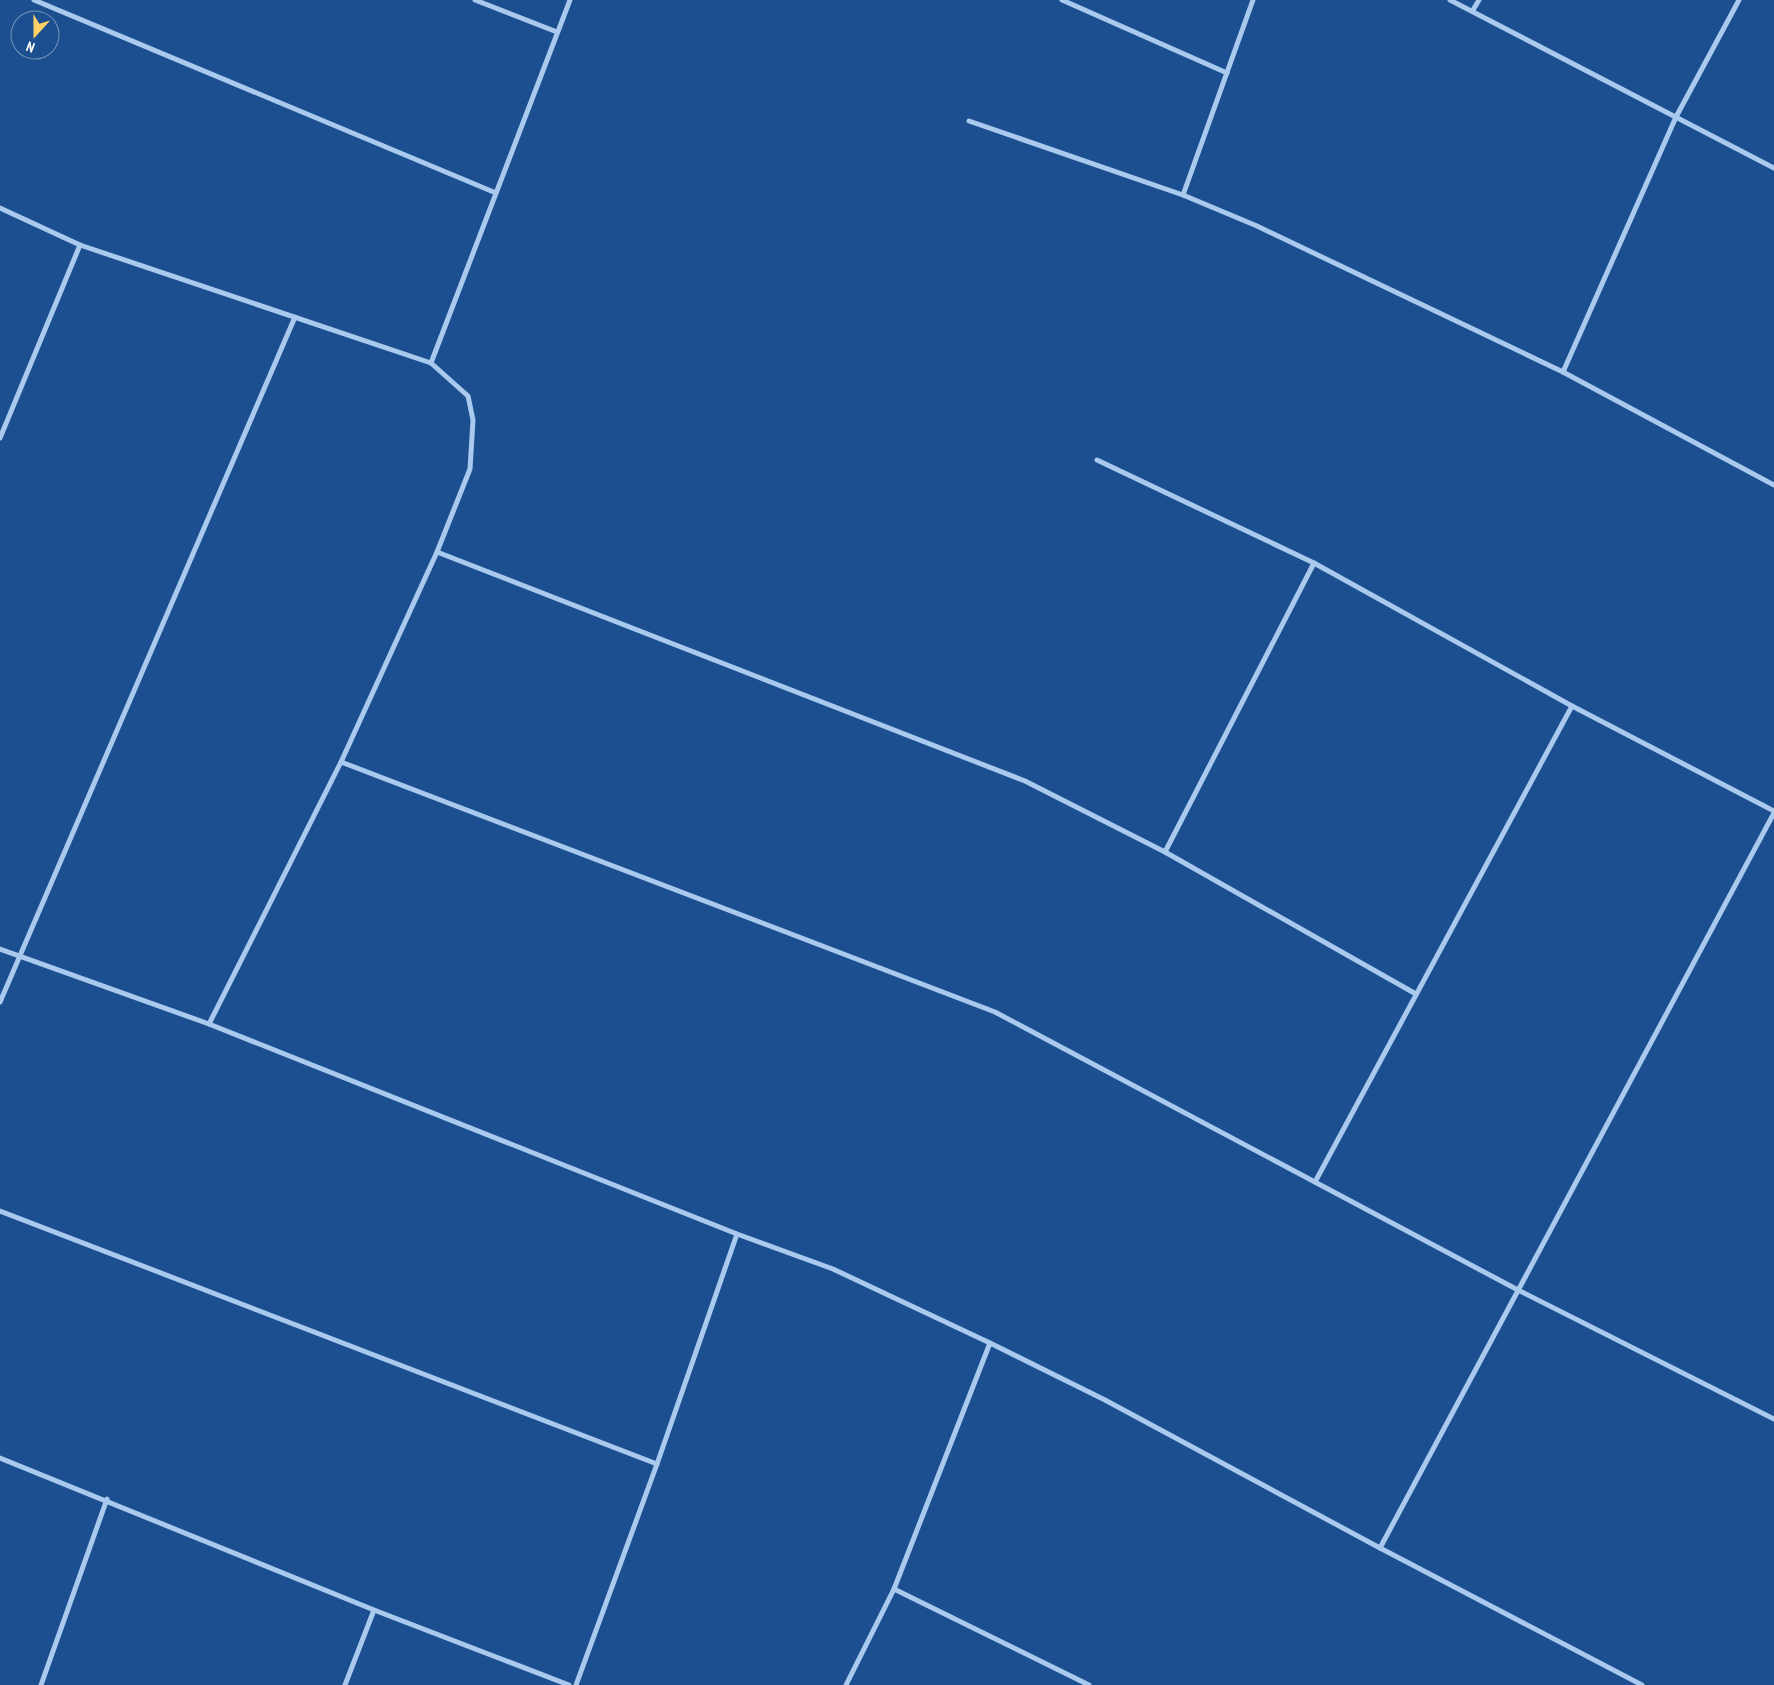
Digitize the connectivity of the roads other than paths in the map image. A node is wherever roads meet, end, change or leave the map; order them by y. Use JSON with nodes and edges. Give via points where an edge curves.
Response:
{"nodes":[{"id":1,"x":34,"y":0,"type":"edge"},
{"id":2,"x":475,"y":0,"type":"edge"},
{"id":3,"x":570,"y":0,"type":"edge"},
{"id":4,"x":1062,"y":0,"type":"edge"},
{"id":5,"x":1253,"y":0,"type":"edge"},
{"id":6,"x":1450,"y":0,"type":"edge"},
{"id":7,"x":1479,"y":0,"type":"edge"},
{"id":8,"x":1739,"y":0,"type":"edge"},
{"id":9,"x":1474,"y":10,"type":"junction"},
{"id":10,"x":557,"y":32,"type":"junction"},
{"id":11,"x":1227,"y":72,"type":"junction"},
{"id":12,"x":1676,"y":117,"type":"junction"},
{"id":13,"x":969,"y":121,"type":"dead end"},
{"id":14,"x":1774,"y":168,"type":"edge"},
{"id":15,"x":496,"y":193,"type":"junction"},
{"id":16,"x":1183,"y":195,"type":"junction"},
{"id":17,"x":0,"y":208,"type":"edge"},
{"id":18,"x":80,"y":245,"type":"junction"},
{"id":19,"x":295,"y":317,"type":"junction"},
{"id":20,"x":431,"y":363,"type":"junction"},
{"id":21,"x":1562,"y":372,"type":"junction"},
{"id":22,"x":0,"y":438,"type":"edge"},
{"id":23,"x":1097,"y":460,"type":"dead end"},
{"id":24,"x":1774,"y":485,"type":"edge"},
{"id":25,"x":437,"y":552,"type":"junction"},
{"id":26,"x":1314,"y":563,"type":"junction"},
{"id":27,"x":1572,"y":706,"type":"junction"},
{"id":28,"x":341,"y":762,"type":"junction"},
{"id":29,"x":1774,"y":812,"type":"edge"},
{"id":30,"x":1165,"y":852,"type":"junction"},
{"id":31,"x":0,"y":949,"type":"edge"},
{"id":32,"x":18,"y":956,"type":"junction"},
{"id":33,"x":1416,"y":994,"type":"junction"},
{"id":34,"x":0,"y":1002,"type":"edge"},
{"id":35,"x":209,"y":1024,"type":"junction"},
{"id":36,"x":1315,"y":1182,"type":"junction"},
{"id":37,"x":0,"y":1211,"type":"edge"},
{"id":38,"x":736,"y":1234,"type":"junction"},
{"id":39,"x":1518,"y":1290,"type":"junction"},
{"id":40,"x":990,"y":1343,"type":"junction"},
{"id":41,"x":1774,"y":1419,"type":"edge"},
{"id":42,"x":0,"y":1458,"type":"edge"},
{"id":43,"x":657,"y":1464,"type":"junction"},
{"id":44,"x":107,"y":1500,"type":"junction"},
{"id":45,"x":1380,"y":1548,"type":"junction"},
{"id":46,"x":894,"y":1589,"type":"junction"},
{"id":47,"x":374,"y":1610,"type":"junction"},
{"id":48,"x":41,"y":1685,"type":"edge"},
{"id":49,"x":345,"y":1685,"type":"edge"},
{"id":50,"x":569,"y":1685,"type":"edge"},
{"id":51,"x":576,"y":1685,"type":"edge"},
{"id":52,"x":846,"y":1685,"type":"edge"},
{"id":53,"x":1089,"y":1685,"type":"edge"},
{"id":54,"x":1642,"y":1685,"type":"edge"}],
"edges":[{"from":1,"to":15,"type":"street"},
{"from":2,"to":10,"type":"street"},
{"from":3,"to":10,"type":"street"},
{"from":4,"to":11,"type":"street"},
{"from":5,"to":11,"type":"street"},
{"from":6,"to":9,"type":"street"},
{"from":7,"to":9,"type":"street"},
{"from":8,"to":12,"type":"street"},
{"from":9,"to":12,"type":"street"},
{"from":10,"to":15,"type":"street"},
{"from":11,"to":16,"type":"street"},
{"from":12,"to":14,"type":"street"},
{"from":12,"to":21,"type":"street"},
{"from":13,"to":16,"type":"street"},
{"from":15,"to":20,"type":"street"},
{"from":16,"to":21,"type":"street","via":[[1257,226]]},
{"from":17,"to":18,"type":"street"},
{"from":18,"to":19,"type":"street"},
{"from":18,"to":22,"type":"street"},
{"from":19,"to":20,"type":"street"},
{"from":19,"to":32,"type":"street"},
{"from":20,"to":25,"type":"street","via":[[468,396],[473,420],[470,469]]},
{"from":21,"to":24,"type":"street"},
{"from":23,"to":26,"type":"street"},
{"from":25,"to":28,"type":"street"},
{"from":25,"to":30,"type":"street","via":[[1025,781]]},
{"from":26,"to":27,"type":"street"},
{"from":26,"to":30,"type":"street"},
{"from":27,"to":29,"type":"street"},
{"from":27,"to":33,"type":"street"},
{"from":28,"to":35,"type":"street"},
{"from":28,"to":36,"type":"street","via":[[995,1012]]},
{"from":29,"to":39,"type":"street"},
{"from":30,"to":33,"type":"street"},
{"from":31,"to":32,"type":"street"},
{"from":32,"to":34,"type":"street"},
{"from":32,"to":35,"type":"street"},
{"from":33,"to":36,"type":"street"},
{"from":35,"to":38,"type":"street"},
{"from":36,"to":39,"type":"street"},
{"from":37,"to":43,"type":"street"},
{"from":38,"to":40,"type":"street","via":[[833,1269]]},
{"from":38,"to":43,"type":"street"},
{"from":39,"to":41,"type":"street"},
{"from":39,"to":45,"type":"street"},
{"from":40,"to":45,"type":"street","via":[[1105,1400]]},
{"from":40,"to":46,"type":"street"},
{"from":42,"to":44,"type":"street"},
{"from":43,"to":51,"type":"street"},
{"from":44,"to":47,"type":"street"},
{"from":44,"to":48,"type":"street"},
{"from":45,"to":54,"type":"street"},
{"from":46,"to":52,"type":"street"},
{"from":46,"to":53,"type":"street"},
{"from":47,"to":49,"type":"street"},
{"from":47,"to":50,"type":"street"}]}
